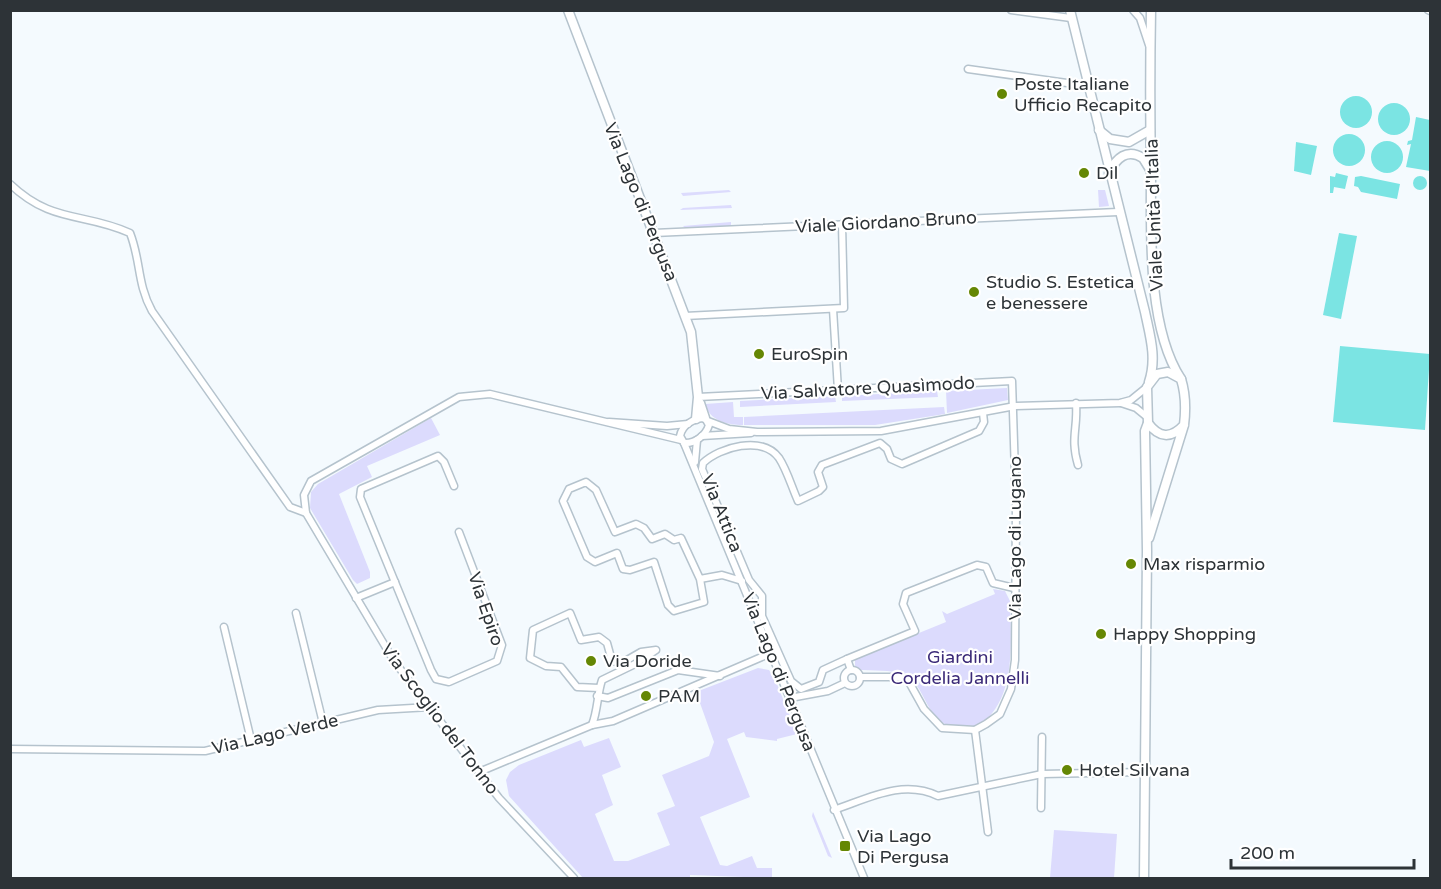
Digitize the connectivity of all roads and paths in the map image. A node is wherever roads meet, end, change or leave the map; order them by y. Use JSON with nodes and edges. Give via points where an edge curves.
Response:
{"nodes":[{"id":1,"x":567,"y":10,"type":"edge"},
{"id":2,"x":1011,"y":10,"type":"edge"},
{"id":3,"x":1133,"y":10,"type":"edge"},
{"id":4,"x":1151,"y":10,"type":"edge"},
{"id":5,"x":1071,"y":13,"type":"edge"},
{"id":6,"x":1150,"y":51,"type":"junction"},
{"id":7,"x":968,"y":69,"type":"dead end"},
{"id":8,"x":1088,"y":86,"type":"junction"},
{"id":9,"x":1098,"y":129,"type":"junction"},
{"id":10,"x":1150,"y":130,"type":"junction"},
{"id":11,"x":1151,"y":171,"type":"junction"},
{"id":12,"x":1109,"y":173,"type":"junction"},
{"id":13,"x":10,"y":184,"type":"edge"},
{"id":14,"x":1118,"y":212,"type":"junction"},
{"id":15,"x":842,"y":224,"type":"junction"},
{"id":16,"x":654,"y":233,"type":"junction"},
{"id":17,"x":832,"y":309,"type":"junction"},
{"id":18,"x":685,"y":316,"type":"junction"},
{"id":19,"x":1181,"y":379,"type":"junction"},
{"id":20,"x":1012,"y":381,"type":"junction"},
{"id":21,"x":1020,"y":381,"type":"dead end"},
{"id":22,"x":1148,"y":384,"type":"junction"},
{"id":23,"x":838,"y":390,"type":"junction"},
{"id":24,"x":698,"y":397,"type":"junction"},
{"id":25,"x":1076,"y":403,"type":"junction"},
{"id":26,"x":1120,"y":403,"type":"junction"},
{"id":27,"x":1015,"y":406,"type":"junction"},
{"id":28,"x":982,"y":413,"type":"junction"},
{"id":29,"x":1148,"y":420,"type":"junction"},
{"id":30,"x":699,"y":421,"type":"junction"},
{"id":31,"x":609,"y":422,"type":"junction"},
{"id":32,"x":1184,"y":425,"type":"junction"},
{"id":33,"x":757,"y":432,"type":"junction"},
{"id":34,"x":699,"y":438,"type":"junction"},
{"id":35,"x":683,"y":441,"type":"junction"},
{"id":36,"x":1078,"y":465,"type":"dead end"},
{"id":37,"x":695,"y":466,"type":"junction"},
{"id":38,"x":454,"y":486,"type":"dead end"},
{"id":39,"x":306,"y":513,"type":"junction"},
{"id":40,"x":459,"y":532,"type":"dead end"},
{"id":41,"x":1147,"y":547,"type":"junction"},
{"id":42,"x":700,"y":579,"type":"junction"},
{"id":43,"x":742,"y":581,"type":"junction"},
{"id":44,"x":395,"y":582,"type":"junction"},
{"id":45,"x":1014,"y":588,"type":"junction"},
{"id":46,"x":762,"y":596,"type":"junction"},
{"id":47,"x":356,"y":598,"type":"junction"},
{"id":48,"x":750,"y":600,"type":"junction"},
{"id":49,"x":296,"y":613,"type":"dead end"},
{"id":50,"x":225,"y":627,"type":"dead end"},
{"id":51,"x":771,"y":653,"type":"junction"},
{"id":52,"x":847,"y":659,"type":"junction"},
{"id":53,"x":851,"y":670,"type":"junction"},
{"id":54,"x":720,"y":676,"type":"junction"},
{"id":55,"x":860,"y":677,"type":"junction"},
{"id":56,"x":845,"y":683,"type":"junction"},
{"id":57,"x":599,"y":688,"type":"junction"},
{"id":58,"x":597,"y":696,"type":"junction"},
{"id":59,"x":790,"y":698,"type":"junction"},
{"id":60,"x":430,"y":707,"type":"junction"},
{"id":61,"x":323,"y":723,"type":"junction"},
{"id":62,"x":592,"y":725,"type":"junction"},
{"id":63,"x":975,"y":730,"type":"junction"},
{"id":64,"x":1042,"y":737,"type":"dead end"},
{"id":65,"x":250,"y":740,"type":"junction"},
{"id":66,"x":10,"y":749,"type":"edge"},
{"id":67,"x":479,"y":772,"type":"junction"},
{"id":68,"x":1144,"y":772,"type":"junction"},
{"id":69,"x":1042,"y":774,"type":"junction"},
{"id":70,"x":983,"y":786,"type":"junction"},
{"id":71,"x":1041,"y":808,"type":"dead end"},
{"id":72,"x":834,"y":810,"type":"junction"},
{"id":73,"x":988,"y":832,"type":"dead end"},
{"id":74,"x":574,"y":879,"type":"edge"},
{"id":75,"x":864,"y":879,"type":"edge"},
{"id":76,"x":1144,"y":879,"type":"edge"}],
"edges":[{"from":1,"to":16,"type":"main road","name":"Via Lago di Pergusa"},
{"from":2,"to":5,"type":"street"},
{"from":3,"to":6,"type":"street","via":[[1140,18]]},
{"from":4,"to":6,"type":"main road","name":"Viale Unità d'Italia"},
{"from":5,"to":8,"type":"main road","name":"Viale Unità d'Italia"},
{"from":6,"to":10,"type":"main road","name":"Viale Unità d'Italia"},
{"from":7,"to":8,"type":"street"},
{"from":8,"to":9,"type":"main road","name":"Viale Unità d'Italia"},
{"from":9,"to":10,"type":"main road","via":[[1110,139],[1129,142]]},
{"from":9,"to":12,"type":"main road","name":"Viale Unità d'Italia"},
{"from":10,"to":11,"type":"main road","name":"Viale Unità d'Italia"},
{"from":11,"to":12,"type":"main road","via":[[1143,159],[1128,154],[1117,159]]},
{"from":11,"to":19,"type":"main road","name":"Viale Unità d'Italia","via":[[1152,256],[1158,310]]},
{"from":12,"to":14,"type":"main road","name":"Viale Unità d'Italia"},
{"from":13,"to":39,"type":"street","via":[[27,200],[52,213],[130,233],[142,293],[152,311],[290,507]]},
{"from":14,"to":15,"type":"street","name":"Viale Giordano Bruno"},
{"from":14,"to":22,"type":"main road","name":"Viale Unità d'Italia","via":[[1153,352],[1154,367]]},
{"from":15,"to":16,"type":"street","name":"Viale Giordano Bruno"},
{"from":15,"to":17,"type":"street","via":[[844,308]]},
{"from":16,"to":18,"type":"main road","name":"Via Lago di Pergusa"},
{"from":17,"to":18,"type":"street"},
{"from":17,"to":23,"type":"street"},
{"from":18,"to":24,"type":"main road","name":"Via Lago di Pergusa","via":[[693,342]]},
{"from":19,"to":22,"type":"main road","via":[[1168,372],[1157,374]]},
{"from":19,"to":32,"type":"main road","name":"Viale Unità d'Italia","via":[[1186,392]]},
{"from":20,"to":21,"type":"street","name":"Via Salvatore Quasìmodo"},
{"from":20,"to":23,"type":"street","name":"Via Salvatore Quasìmodo"},
{"from":20,"to":27,"type":"street"},
{"from":22,"to":26,"type":"street","via":[[1131,400]]},
{"from":22,"to":29,"type":"main road","name":"Viale Unità d'Italia"},
{"from":23,"to":24,"type":"street","name":"Via Salvatore Quasìmodo"},
{"from":24,"to":30,"type":"main road","name":"Via Lago di Pergusa"},
{"from":25,"to":26,"type":"street"},
{"from":25,"to":27,"type":"street"},
{"from":25,"to":36,"type":"street","via":[[1072,446]]},
{"from":26,"to":29,"type":"street","via":[[1136,408]]},
{"from":27,"to":28,"type":"street"},
{"from":27,"to":45,"type":"street","name":"Via Lago di Lugano"},
{"from":28,"to":33,"type":"street","via":[[881,431]]},
{"from":28,"to":46,"type":"street","name":"Via Attica","via":[[984,422],[979,430],[902,464],[891,459],[880,442],[822,465],[818,472],[823,487],[798,501],[778,457],[763,448],[742,444],[709,457],[702,469],[749,580]]},
{"from":29,"to":32,"type":"main road","via":[[1161,435],[1169,436]]},
{"from":29,"to":41,"type":"main road","name":"Viale Unità d'Italia"},
{"from":30,"to":31,"type":"street","via":[[667,426]]},
{"from":30,"to":33,"type":"street"},
{"from":30,"to":34,"type":"street","via":[[708,428]]},
{"from":30,"to":35,"type":"street","via":[[681,431]]},
{"from":31,"to":35,"type":"street"},
{"from":31,"to":39,"type":"street","via":[[490,394],[459,397],[311,481],[304,495]]},
{"from":32,"to":41,"type":"main road","name":"Viale Unità d'Italia"},
{"from":33,"to":34,"type":"street"},
{"from":34,"to":35,"type":"street"},
{"from":34,"to":37,"type":"street"},
{"from":35,"to":37,"type":"street","name":"Via Lago di Pergusa"},
{"from":37,"to":43,"type":"street","name":"Via Lago di Pergusa"},
{"from":38,"to":44,"type":"street","via":[[438,456],[361,489],[360,497]]},
{"from":39,"to":47,"type":"street","name":"Via Scoglio del Tonno"},
{"from":40,"to":44,"type":"street","name":"Via Epiro","via":[[502,645],[497,661],[448,682],[436,679]]},
{"from":41,"to":68,"type":"main road","name":"Viale Unità d'Italia"},
{"from":42,"to":42,"type":"street","via":[[681,538],[674,540],[665,534],[652,539],[636,524],[615,532],[596,490],[586,482],[569,489],[563,501],[587,557],[595,562],[617,553],[623,569],[630,570],[654,562],[668,605],[674,610],[704,602]]},
{"from":42,"to":43,"type":"street","via":[[722,575]]},
{"from":43,"to":48,"type":"street","name":"Via Lago di Pergusa"},
{"from":44,"to":47,"type":"street"},
{"from":45,"to":52,"type":"street","name":"Via Attica","via":[[993,583],[986,567],[977,564],[912,591],[906,594],[903,604],[915,631]]},
{"from":45,"to":63,"type":"street","name":"Via Lago di Lugano","via":[[1015,660],[1011,689],[1000,714]]},
{"from":46,"to":48,"type":"street"},
{"from":46,"to":52,"type":"street","name":"Via Attica","via":[[762,616],[795,686],[810,687],[819,682],[823,670]]},
{"from":47,"to":60,"type":"street","name":"Via Scoglio del Tonno","via":[[394,662]]},
{"from":48,"to":51,"type":"street","name":"Via Lago di Pergusa"},
{"from":49,"to":61,"type":"street"},
{"from":50,"to":65,"type":"street"},
{"from":51,"to":54,"type":"street"},
{"from":51,"to":59,"type":"street","name":"Via Lago di Pergusa"},
{"from":52,"to":53,"type":"street"},
{"from":53,"to":55,"type":"street"},
{"from":53,"to":56,"type":"street","via":[[844,675]]},
{"from":54,"to":58,"type":"street","via":[[678,670],[608,698]]},
{"from":54,"to":62,"type":"street","via":[[613,721]]},
{"from":55,"to":56,"type":"street","via":[[855,686]]},
{"from":55,"to":63,"type":"street","via":[[900,677],[909,682],[924,709],[942,728]]},
{"from":56,"to":59,"type":"street","via":[[828,691]]},
{"from":57,"to":57,"type":"street","via":[[577,687],[561,667],[546,666],[530,658],[533,630],[570,614],[581,640],[599,637],[607,643],[612,661],[622,663],[641,652],[656,650],[602,680]]},
{"from":57,"to":58,"type":"street"},
{"from":58,"to":62,"type":"street"},
{"from":59,"to":72,"type":"street","name":"Via Lago di Pergusa"},
{"from":60,"to":61,"type":"street","name":"Via Lago Verde","via":[[378,710]]},
{"from":60,"to":67,"type":"street","name":"Via Scoglio del Tonno"},
{"from":61,"to":65,"type":"street","name":"Via Lago Verde"},
{"from":62,"to":67,"type":"street"},
{"from":63,"to":70,"type":"street"},
{"from":64,"to":69,"type":"street"},
{"from":65,"to":66,"type":"street","name":"Via Lago Verde","via":[[205,751]]},
{"from":67,"to":74,"type":"street","name":"Via Scoglio del Tonno"},
{"from":68,"to":69,"type":"street"},
{"from":68,"to":76,"type":"main road","name":"Viale Unità d'Italia"},
{"from":69,"to":70,"type":"street"},
{"from":69,"to":71,"type":"street"},
{"from":70,"to":72,"type":"street","via":[[938,796],[922,788],[894,788]]},
{"from":70,"to":73,"type":"street"},
{"from":72,"to":75,"type":"street","name":"Via Lago di Pergusa"}]}
